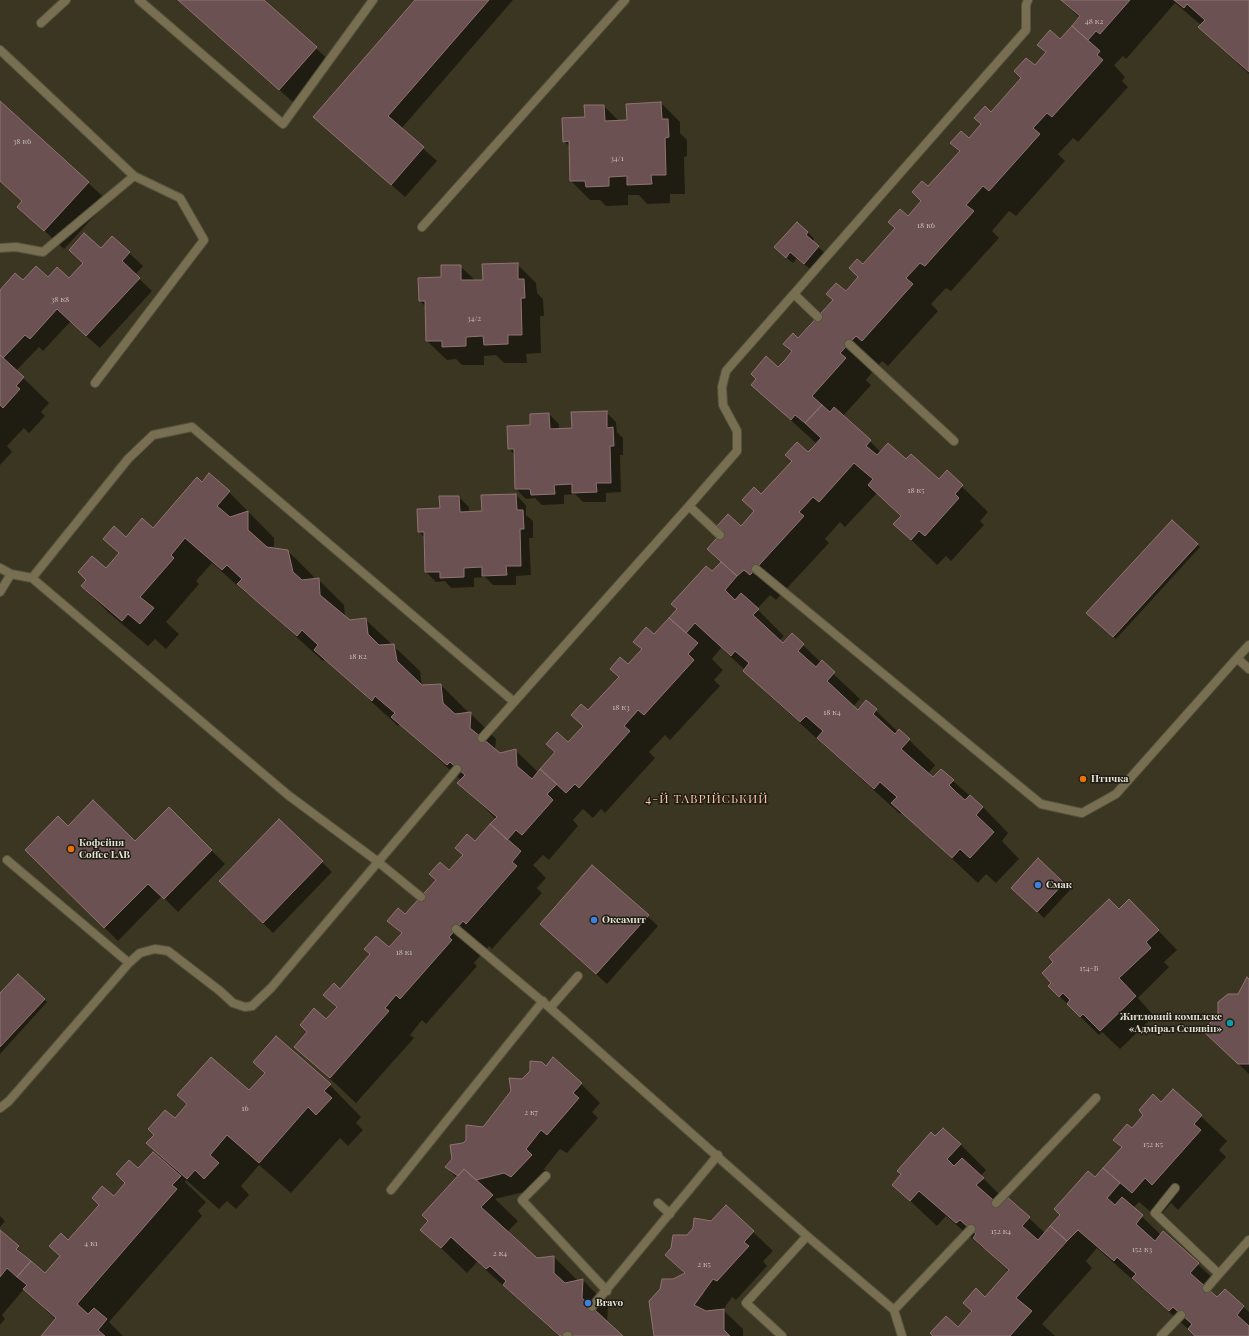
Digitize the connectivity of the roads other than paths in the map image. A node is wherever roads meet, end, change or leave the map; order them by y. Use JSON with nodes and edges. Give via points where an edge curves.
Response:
{"nodes":[{"id":1,"x":66,"y":0,"type":"edge"},
{"id":2,"x":139,"y":0,"type":"edge"},
{"id":3,"x":373,"y":0,"type":"edge"},
{"id":4,"x":625,"y":0,"type":"edge"},
{"id":5,"x":1028,"y":0,"type":"edge"},
{"id":6,"x":41,"y":23,"type":"dead end"},
{"id":7,"x":0,"y":50,"type":"edge"},
{"id":8,"x":134,"y":176,"type":"junction"},
{"id":9,"x":422,"y":227,"type":"dead end"},
{"id":10,"x":0,"y":248,"type":"edge"},
{"id":11,"x":794,"y":294,"type":"junction"},
{"id":12,"x":818,"y":317,"type":"dead end"},
{"id":13,"x":849,"y":344,"type":"dead end"},
{"id":14,"x":95,"y":383,"type":"dead end"},
{"id":15,"x":954,"y":441,"type":"dead end"},
{"id":16,"x":689,"y":506,"type":"junction"},
{"id":17,"x":720,"y":535,"type":"dead end"},
{"id":18,"x":0,"y":568,"type":"edge"},
{"id":19,"x":756,"y":569,"type":"dead end"},
{"id":20,"x":11,"y":574,"type":"junction"},
{"id":21,"x":32,"y":578,"type":"junction"},
{"id":22,"x":0,"y":592,"type":"edge"},
{"id":23,"x":1249,"y":645,"type":"edge"},
{"id":24,"x":1237,"y":658,"type":"junction"},
{"id":25,"x":1249,"y":670,"type":"edge"},
{"id":26,"x":514,"y":701,"type":"junction"},
{"id":27,"x":482,"y":738,"type":"dead end"},
{"id":28,"x":457,"y":769,"type":"dead end"},
{"id":29,"x":6,"y":860,"type":"dead end"},
{"id":30,"x":377,"y":861,"type":"junction"},
{"id":31,"x":421,"y":897,"type":"dead end"},
{"id":32,"x":456,"y":929,"type":"dead end"},
{"id":33,"x":129,"y":963,"type":"junction"},
{"id":34,"x":578,"y":976,"type":"dead end"},
{"id":35,"x":542,"y":1001,"type":"junction"},
{"id":36,"x":550,"y":1008,"type":"junction"},
{"id":37,"x":1096,"y":1098,"type":"dead end"},
{"id":38,"x":0,"y":1108,"type":"edge"},
{"id":39,"x":718,"y":1155,"type":"junction"},
{"id":40,"x":546,"y":1176,"type":"dead end"},
{"id":41,"x":1175,"y":1188,"type":"dead end"},
{"id":42,"x":391,"y":1190,"type":"dead end"},
{"id":43,"x":658,"y":1203,"type":"dead end"},
{"id":44,"x":996,"y":1203,"type":"dead end"},
{"id":45,"x":670,"y":1214,"type":"junction"},
{"id":46,"x":971,"y":1229,"type":"dead end"},
{"id":47,"x":807,"y":1236,"type":"junction"},
{"id":48,"x":1249,"y":1240,"type":"edge"},
{"id":49,"x":1220,"y":1274,"type":"junction"},
{"id":50,"x":1207,"y":1288,"type":"dead end"},
{"id":51,"x":607,"y":1291,"type":"junction"},
{"id":52,"x":592,"y":1307,"type":"dead end"},
{"id":53,"x":894,"y":1310,"type":"junction"},
{"id":54,"x":1181,"y":1315,"type":"dead end"},
{"id":55,"x":782,"y":1336,"type":"edge"},
{"id":56,"x":902,"y":1336,"type":"edge"},
{"id":57,"x":1161,"y":1336,"type":"edge"}],
"edges":[{"from":1,"to":6,"type":"lane"},
{"from":2,"to":3,"type":"lane","via":[[283,124]]},
{"from":4,"to":9,"type":"lane"},
{"from":5,"to":11,"type":"lane","via":[[1026,30]]},
{"from":7,"to":8,"type":"lane"},
{"from":8,"to":10,"type":"lane","via":[[43,252]]},
{"from":8,"to":14,"type":"lane","via":[[180,198],[204,240]]},
{"from":11,"to":12,"type":"lane"},
{"from":11,"to":16,"type":"lane","via":[[726,371],[722,387],[723,405],[737,431],[737,451]]},
{"from":13,"to":15,"type":"lane"},
{"from":16,"to":17,"type":"lane"},
{"from":16,"to":26,"type":"lane"},
{"from":18,"to":20,"type":"lane"},
{"from":19,"to":24,"type":"lane","via":[[1041,804],[1082,813],[1116,794]]},
{"from":20,"to":21,"type":"lane"},
{"from":20,"to":22,"type":"lane"},
{"from":21,"to":26,"type":"lane","via":[[128,459],[153,435],[192,427]]},
{"from":21,"to":30,"type":"lane","via":[[288,795]]},
{"from":23,"to":24,"type":"lane"},
{"from":24,"to":25,"type":"lane"},
{"from":26,"to":27,"type":"lane"},
{"from":28,"to":30,"type":"lane"},
{"from":29,"to":33,"type":"lane"},
{"from":30,"to":31,"type":"lane"},
{"from":30,"to":33,"type":"lane","via":[[252,1006],[245,1007],[233,1003],[168,951],[155,949],[140,953]]},
{"from":32,"to":35,"type":"lane"},
{"from":33,"to":38,"type":"lane","via":[[9,1101]]},
{"from":34,"to":36,"type":"lane"},
{"from":35,"to":36,"type":"lane"},
{"from":35,"to":42,"type":"lane"},
{"from":36,"to":39,"type":"lane"},
{"from":37,"to":44,"type":"lane"},
{"from":39,"to":45,"type":"lane"},
{"from":39,"to":47,"type":"lane"},
{"from":40,"to":51,"type":"lane","via":[[522,1200]]},
{"from":41,"to":49,"type":"lane","via":[[1155,1213]]},
{"from":43,"to":45,"type":"lane"},
{"from":45,"to":51,"type":"lane"},
{"from":46,"to":53,"type":"lane"},
{"from":47,"to":53,"type":"lane"},
{"from":47,"to":55,"type":"lane","via":[[746,1303]]},
{"from":48,"to":49,"type":"lane"},
{"from":49,"to":50,"type":"lane"},
{"from":51,"to":52,"type":"lane"},
{"from":53,"to":56,"type":"lane"},
{"from":54,"to":57,"type":"lane"}]}
